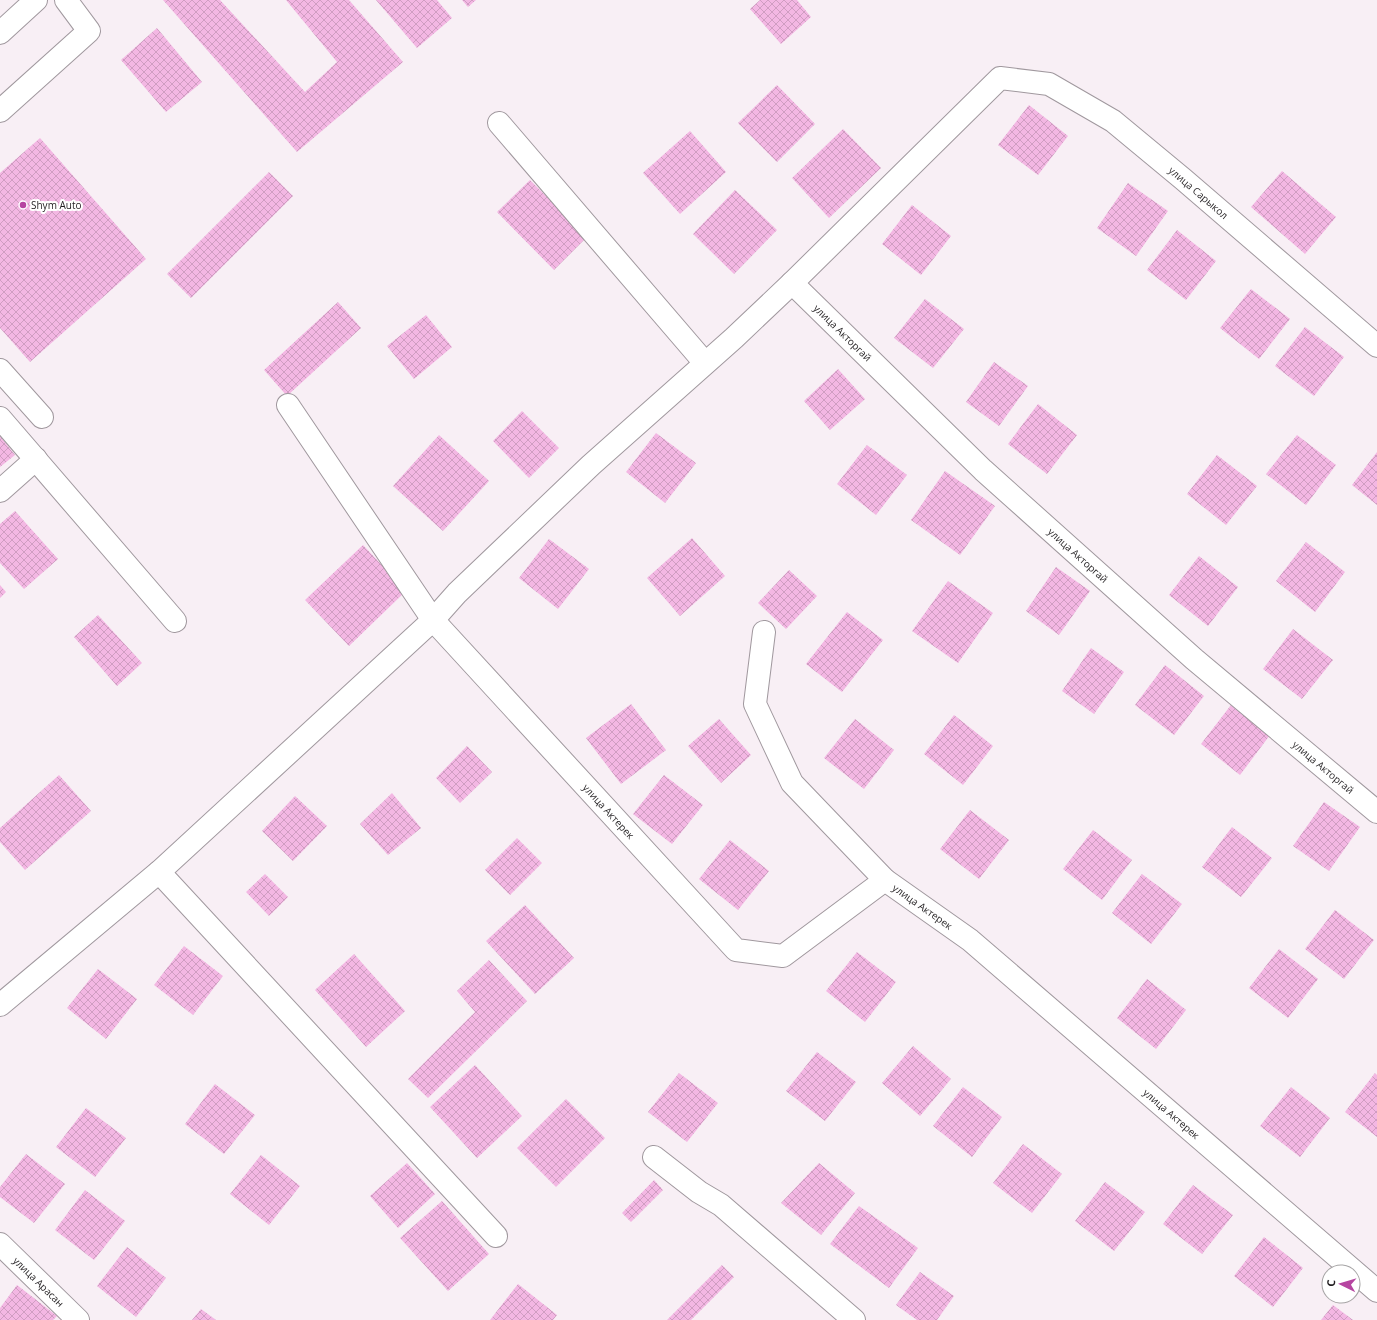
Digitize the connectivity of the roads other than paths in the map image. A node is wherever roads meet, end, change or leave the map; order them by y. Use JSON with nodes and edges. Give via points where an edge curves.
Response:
{"nodes":[{"id":1,"x":36,"y":0,"type":"edge"},
{"id":2,"x":66,"y":0,"type":"edge"},
{"id":3,"x":0,"y":33,"type":"edge"},
{"id":4,"x":0,"y":111,"type":"edge"},
{"id":5,"x":499,"y":123,"type":"dead end"},
{"id":6,"x":792,"y":283,"type":"junction"},
{"id":7,"x":1377,"y":346,"type":"edge"},
{"id":8,"x":705,"y":363,"type":"junction"},
{"id":9,"x":0,"y":370,"type":"edge"},
{"id":10,"x":288,"y":405,"type":"dead end"},
{"id":11,"x":42,"y":417,"type":"dead end"},
{"id":12,"x":0,"y":418,"type":"edge"},
{"id":13,"x":36,"y":459,"type":"junction"},
{"id":14,"x":0,"y":491,"type":"edge"},
{"id":15,"x":433,"y":620,"type":"junction"},
{"id":16,"x":175,"y":621,"type":"dead end"},
{"id":17,"x":764,"y":632,"type":"dead end"},
{"id":18,"x":1377,"y":812,"type":"edge"},
{"id":19,"x":159,"y":872,"type":"junction"},
{"id":20,"x":885,"y":880,"type":"junction"},
{"id":21,"x":0,"y":1005,"type":"edge"},
{"id":22,"x":654,"y":1157,"type":"dead end"},
{"id":23,"x":496,"y":1236,"type":"dead end"},
{"id":24,"x":0,"y":1244,"type":"edge"},
{"id":25,"x":1377,"y":1291,"type":"edge"},
{"id":26,"x":78,"y":1320,"type":"edge"},
{"id":27,"x":854,"y":1320,"type":"edge"}],
"edges":[{"from":1,"to":3,"type":"street"},
{"from":2,"to":4,"type":"street","via":[[89,31]]},
{"from":5,"to":8,"type":"street"},
{"from":6,"to":7,"type":"street","name":"улица Сарыкол","via":[[1000,78],[1049,84],[1112,121]]},
{"from":6,"to":8,"type":"street"},
{"from":6,"to":18,"type":"street","name":"улица Акторгай","via":[[983,470],[1194,659]]},
{"from":8,"to":15,"type":"street","via":[[590,466]]},
{"from":9,"to":11,"type":"street"},
{"from":10,"to":15,"type":"street","name":"улица Актерек"},
{"from":12,"to":13,"type":"street"},
{"from":13,"to":14,"type":"street"},
{"from":13,"to":16,"type":"street"},
{"from":15,"to":19,"type":"street"},
{"from":15,"to":20,"type":"street","name":"улица Актерек","via":[[736,950],[783,956]]},
{"from":17,"to":20,"type":"street","via":[[755,704],[792,783]]},
{"from":19,"to":21,"type":"street"},
{"from":19,"to":23,"type":"street"},
{"from":20,"to":25,"type":"street","name":"улица Актерек","via":[[970,940]]},
{"from":22,"to":27,"type":"street","via":[[699,1192],[721,1205]]},
{"from":24,"to":26,"type":"street","name":"улица Арасан"}]}
